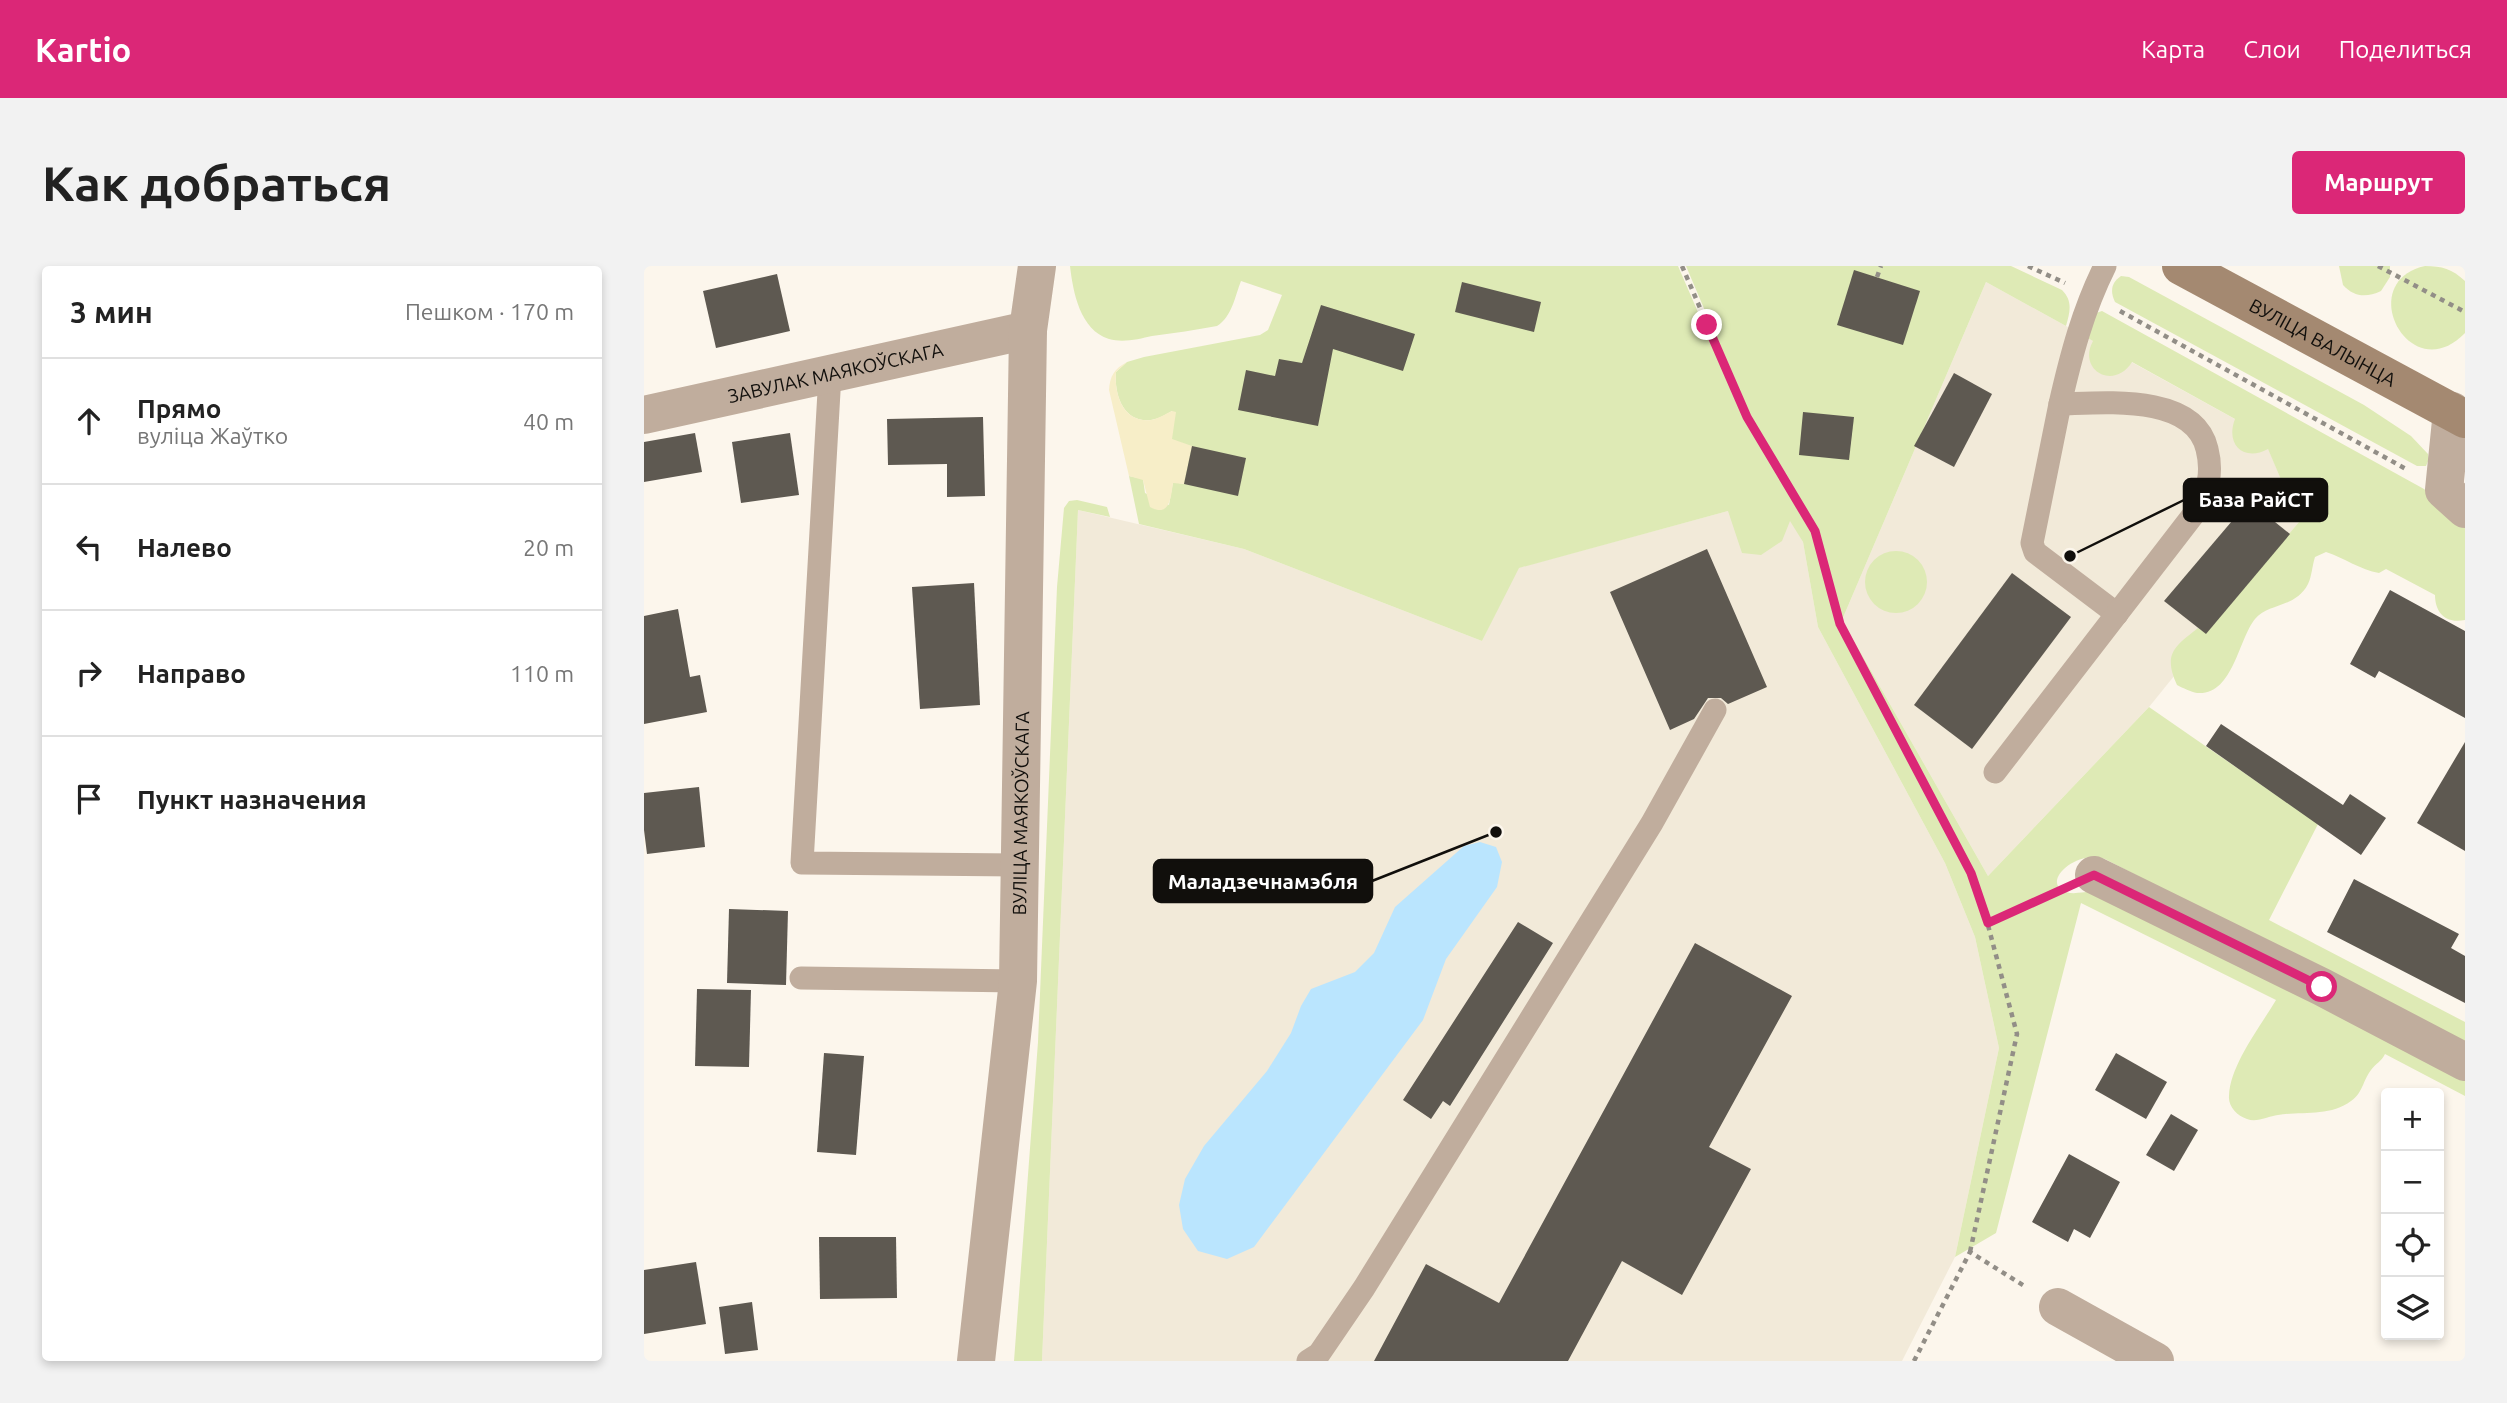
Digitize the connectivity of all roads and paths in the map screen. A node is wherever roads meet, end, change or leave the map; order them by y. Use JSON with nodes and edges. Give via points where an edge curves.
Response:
{"nodes":[{"id":1,"x":1037,"y":266,"type":"edge"},
{"id":2,"x":1682,"y":266,"type":"edge"},
{"id":3,"x":1881,"y":266,"type":"edge"},
{"id":4,"x":2028,"y":266,"type":"edge"},
{"id":5,"x":2105,"y":266,"type":"edge"},
{"id":6,"x":2180,"y":266,"type":"edge"},
{"id":7,"x":2378,"y":266,"type":"edge"},
{"id":8,"x":1877,"y":277,"type":"dead end"},
{"id":9,"x":2090,"y":295,"type":"junction"},
{"id":10,"x":2465,"y":312,"type":"edge"},
{"id":11,"x":1028,"y":330,"type":"junction"},
{"id":12,"x":830,"y":374,"type":"junction"},
{"id":13,"x":2060,"y":404,"type":"junction"},
{"id":14,"x":644,"y":415,"type":"edge"},
{"id":15,"x":2458,"y":415,"type":"edge"},
{"id":16,"x":2455,"y":499,"type":"edge"},
{"id":17,"x":2117,"y":614,"type":"junction"},
{"id":18,"x":1716,"y":710,"type":"dead end"},
{"id":19,"x":1995,"y":772,"type":"dead end"},
{"id":20,"x":1021,"y":865,"type":"junction"},
{"id":21,"x":2094,"y":875,"type":"joint"},
{"id":22,"x":1988,"y":923,"type":"junction"},
{"id":23,"x":801,"y":978,"type":"dead end"},
{"id":24,"x":1018,"y":981,"type":"junction"},
{"id":25,"x":2465,"y":1062,"type":"edge"},
{"id":26,"x":1970,"y":1252,"type":"junction"},
{"id":27,"x":2058,"y":1307,"type":"joint"},
{"id":28,"x":976,"y":1361,"type":"edge"},
{"id":29,"x":1308,"y":1361,"type":"edge"},
{"id":30,"x":1914,"y":1361,"type":"edge"},
{"id":31,"x":2155,"y":1361,"type":"edge"}],
"edges":[{"from":1,"to":11,"type":"street","name":"ВУЛІЦА МАЯКОЎСКАГА"},
{"from":2,"to":22,"type":"path","via":[[1747,417],[1815,531],[1840,624],[1971,873]]},
{"from":3,"to":8,"type":"path"},
{"from":4,"to":9,"type":"path"},
{"from":5,"to":9,"type":"lane"},
{"from":6,"to":15,"type":"main road","name":"ВУЛІЦА ВАЛЫНЦА"},
{"from":7,"to":10,"type":"path"},
{"from":9,"to":13,"type":"lane"},
{"from":9,"to":16,"type":"path"},
{"from":11,"to":12,"type":"street","name":"ЗАВУЛАК МАЯКОЎСКАГА"},
{"from":11,"to":20,"type":"street","name":"ВУЛІЦА МАЯКОЎСКАГА"},
{"from":12,"to":14,"type":"street","name":"ЗАВУЛАК МАЯКОЎСКАГА"},
{"from":12,"to":20,"type":"lane","via":[[802,863]]},
{"from":13,"to":17,"type":"lane","via":[[2032,543],[2035,552]]},
{"from":13,"to":17,"type":"lane","via":[[2148,405],[2175,412],[2194,424],[2206,442],[2211,465],[2208,489]]},
{"from":15,"to":16,"type":"street"},
{"from":17,"to":19,"type":"lane"},
{"from":18,"to":29,"type":"lane","via":[[1652,823],[1364,1288],[1319,1354]]},
{"from":20,"to":24,"type":"street","name":"ВУЛІЦА МАЯКОЎСКАГА"},
{"from":21,"to":22,"type":"path"},
{"from":21,"to":25,"type":"street"},
{"from":22,"to":26,"type":"path","via":[[2017,1034]]},
{"from":23,"to":24,"type":"lane"},
{"from":24,"to":28,"type":"street","name":"ВУЛІЦА МАЯКОЎСКАГА"},
{"from":26,"to":27,"type":"path"},
{"from":26,"to":30,"type":"path"},
{"from":27,"to":31,"type":"street"}]}
